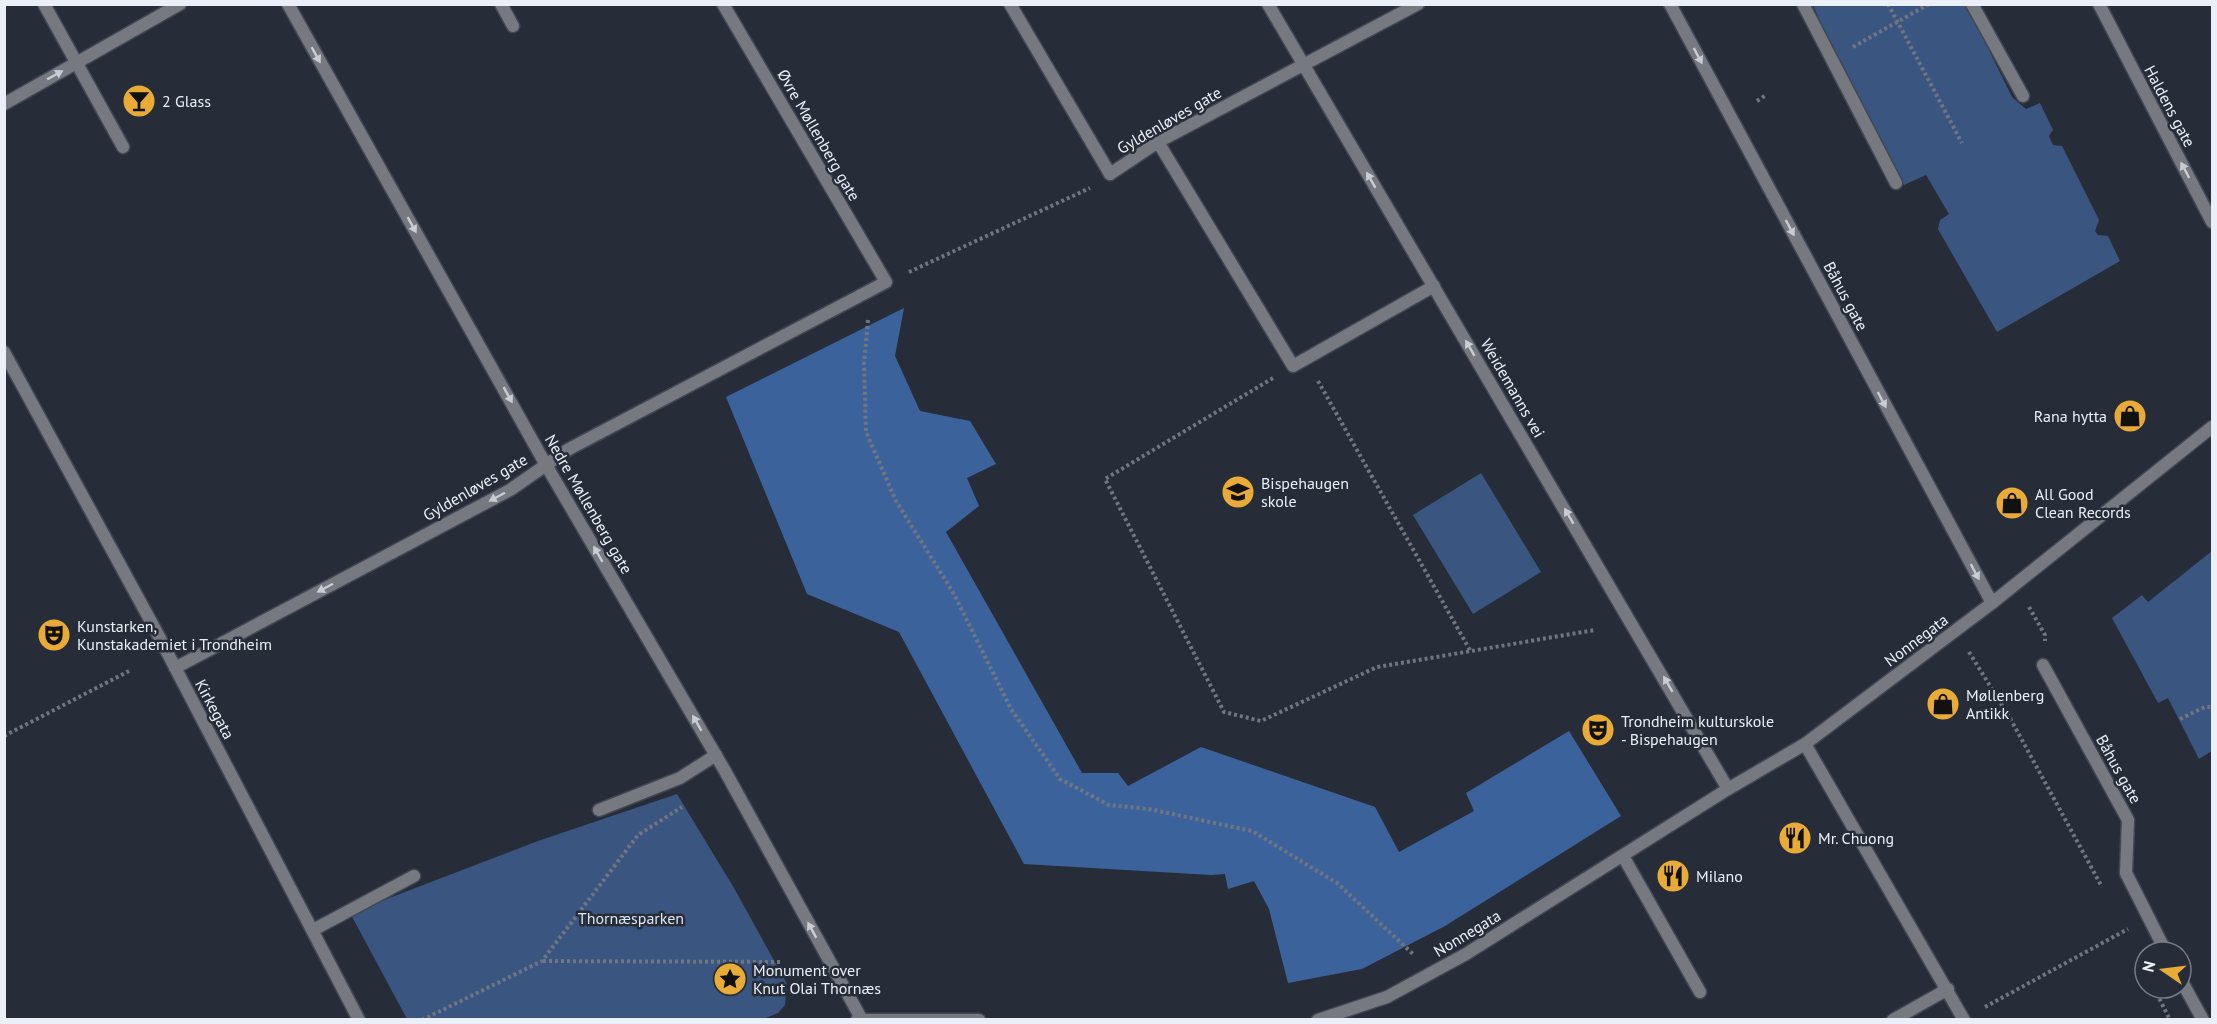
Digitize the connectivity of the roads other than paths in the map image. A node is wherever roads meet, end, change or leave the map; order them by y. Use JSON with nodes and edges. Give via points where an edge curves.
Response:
{"nodes":[{"id":1,"x":44,"y":4,"type":"edge"},
{"id":2,"x":180,"y":4,"type":"edge"},
{"id":3,"x":288,"y":4,"type":"edge"},
{"id":4,"x":501,"y":4,"type":"edge"},
{"id":5,"x":723,"y":4,"type":"edge"},
{"id":6,"x":1010,"y":4,"type":"edge"},
{"id":7,"x":1268,"y":4,"type":"edge"},
{"id":8,"x":1418,"y":4,"type":"edge"},
{"id":9,"x":1670,"y":4,"type":"edge"},
{"id":10,"x":1803,"y":4,"type":"edge"},
{"id":11,"x":1972,"y":4,"type":"edge"},
{"id":12,"x":2098,"y":4,"type":"edge"},
{"id":13,"x":513,"y":26,"type":"dead end"},
{"id":14,"x":75,"y":64,"type":"junction"},
{"id":15,"x":1303,"y":64,"type":"junction"},
{"id":16,"x":2023,"y":96,"type":"dead end"},
{"id":17,"x":4,"y":104,"type":"edge"},
{"id":18,"x":1158,"y":142,"type":"junction"},
{"id":19,"x":123,"y":147,"type":"dead end"},
{"id":20,"x":1896,"y":183,"type":"dead end"},
{"id":21,"x":2212,"y":222,"type":"edge"},
{"id":22,"x":886,"y":282,"type":"joint"},
{"id":23,"x":1434,"y":286,"type":"junction"},
{"id":24,"x":4,"y":352,"type":"edge"},
{"id":25,"x":2212,"y":427,"type":"edge"},
{"id":26,"x":546,"y":465,"type":"junction"},
{"id":27,"x":1992,"y":603,"type":"junction"},
{"id":28,"x":2043,"y":665,"type":"road end"},
{"id":29,"x":175,"y":668,"type":"junction"},
{"id":30,"x":1805,"y":744,"type":"junction"},
{"id":31,"x":716,"y":755,"type":"junction"},
{"id":32,"x":1728,"y":789,"type":"junction"},
{"id":33,"x":599,"y":810,"type":"dead end"},
{"id":34,"x":1623,"y":856,"type":"junction"},
{"id":35,"x":414,"y":876,"type":"dead end"},
{"id":36,"x":313,"y":930,"type":"junction"},
{"id":37,"x":2159,"y":940,"type":"edge"},
{"id":38,"x":1948,"y":989,"type":"junction"},
{"id":39,"x":1700,"y":992,"type":"dead end"},
{"id":40,"x":2192,"y":1000,"type":"edge"},
{"id":41,"x":860,"y":1019,"type":"edge"},
{"id":42,"x":1324,"y":1019,"type":"edge"},
{"id":43,"x":1964,"y":1019,"type":"edge"},
{"id":44,"x":359,"y":1020,"type":"edge"},
{"id":45,"x":979,"y":1020,"type":"edge"},
{"id":46,"x":1318,"y":1020,"type":"edge"},
{"id":47,"x":1893,"y":1020,"type":"edge"},
{"id":48,"x":2203,"y":1020,"type":"edge"}],
"edges":[{"from":1,"to":14,"type":"street"},
{"from":2,"to":14,"type":"street"},
{"from":3,"to":26,"type":"street","name":"Nedre Møllenberg gate","one_way":true},
{"from":4,"to":13,"type":"street"},
{"from":5,"to":22,"type":"street","name":"Øvre Møllenberg gate"},
{"from":6,"to":18,"type":"street","name":"Gyldenløves gate","via":[[1110,174]]},
{"from":7,"to":15,"type":"street","name":"Weidemanns vei"},
{"from":8,"to":15,"type":"street","name":"Gyldenløves gate"},
{"from":9,"to":27,"type":"street","name":"Båhus gate","one_way":true},
{"from":10,"to":20,"type":"street"},
{"from":11,"to":16,"type":"street"},
{"from":21,"to":12,"type":"street","name":"Haldens gate","one_way":true},
{"from":17,"to":14,"type":"street","one_way":true},
{"from":14,"to":19,"type":"street"},
{"from":15,"to":18,"type":"street","name":"Gyldenløves gate"},
{"from":23,"to":15,"type":"street","name":"Weidemanns vei","one_way":true},
{"from":18,"to":23,"type":"street","via":[[1293,366]]},
{"from":22,"to":26,"type":"street","name":"Gyldenløves gate","via":[[569,449]]},
{"from":32,"to":23,"type":"street","name":"Weidemanns vei","one_way":true},
{"from":24,"to":29,"type":"street","name":"Kirkegata"},
{"from":25,"to":27,"type":"street","name":"Nonnegata"},
{"from":26,"to":29,"type":"street","name":"Gyldenløves gate","one_way":true,"via":[[510,490]]},
{"from":31,"to":26,"type":"street","name":"Nedre Møllenberg gate","one_way":true},
{"from":27,"to":30,"type":"street","name":"Nonnegata"},
{"from":28,"to":37,"type":"street","name":"Båhus gate","via":[[2128,820],[2126,873]]},
{"from":29,"to":36,"type":"street","name":"Kirkegata"},
{"from":30,"to":32,"type":"street","name":"Nonnegata"},
{"from":30,"to":38,"type":"street"},
{"from":31,"to":33,"type":"street","via":[[680,778]]},
{"from":41,"to":31,"type":"street","name":"Nedre Møllenberg gate","one_way":true},
{"from":32,"to":34,"type":"street","name":"Nonnegata"},
{"from":34,"to":39,"type":"street"},
{"from":34,"to":42,"type":"street","name":"Nonnegata","via":[[1466,954],[1387,998]]},
{"from":35,"to":36,"type":"street"},
{"from":36,"to":44,"type":"street","name":"Kirkegata"},
{"from":38,"to":43,"type":"street"},
{"from":38,"to":47,"type":"street"},
{"from":40,"to":48,"type":"street"},
{"from":41,"to":45,"type":"street"},
{"from":42,"to":46,"type":"street","name":"Nonnegata"}]}
